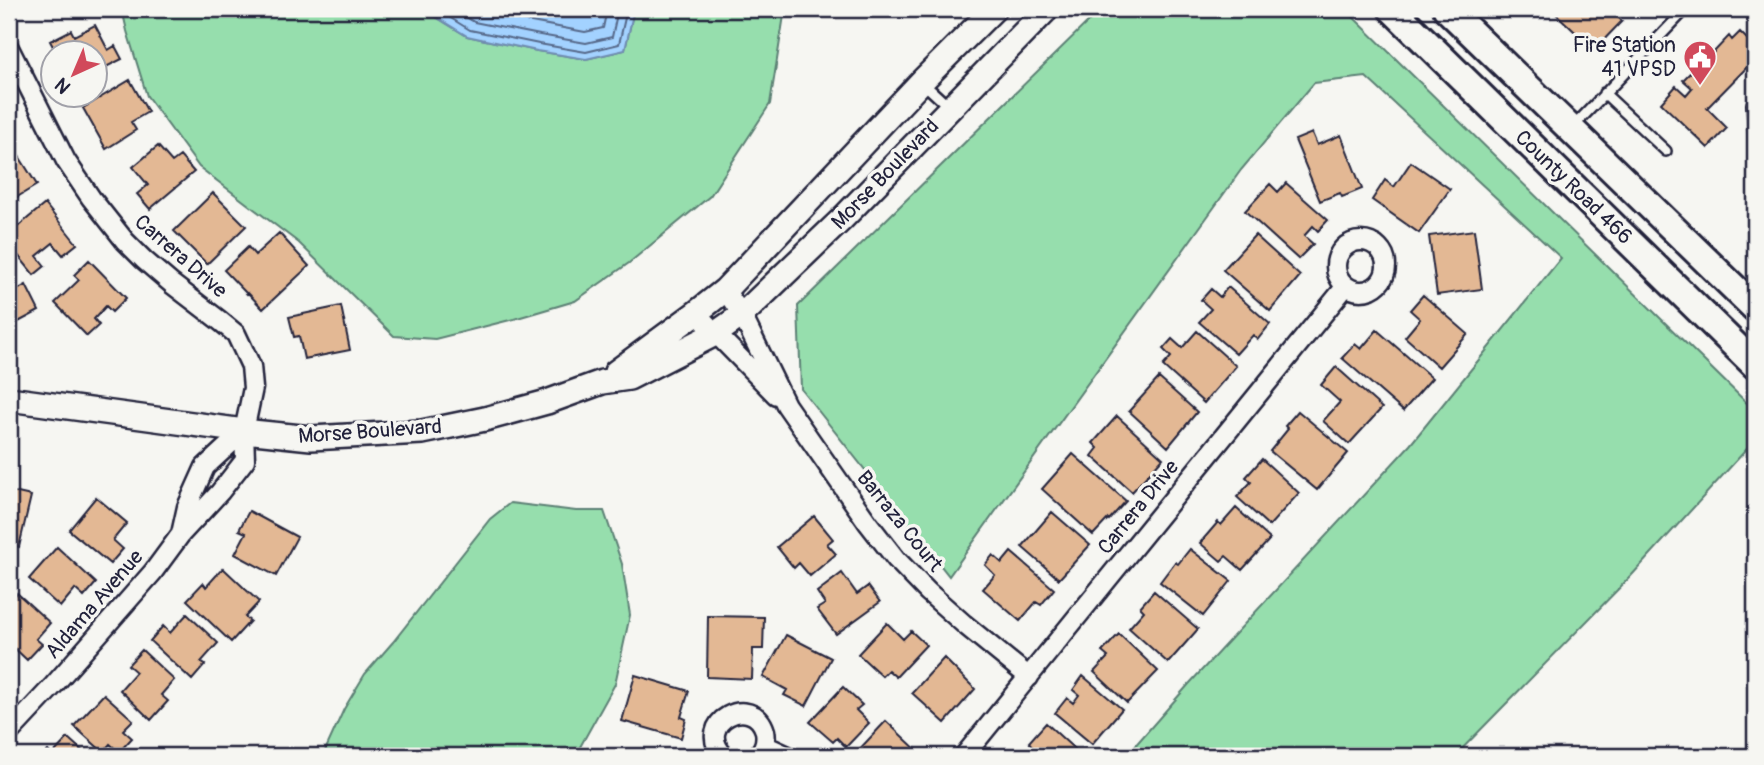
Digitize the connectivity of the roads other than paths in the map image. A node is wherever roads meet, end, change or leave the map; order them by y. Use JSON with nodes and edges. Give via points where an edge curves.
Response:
{"nodes":[{"id":1,"x":994,"y":9,"type":"edge"},
{"id":2,"x":1047,"y":9,"type":"edge"},
{"id":3,"x":1392,"y":9,"type":"edge"},
{"id":4,"x":1447,"y":9,"type":"edge"},
{"id":5,"x":1686,"y":9,"type":"edge"},
{"id":6,"x":9,"y":48,"type":"edge"},
{"id":7,"x":922,"y":81,"type":"junction"},
{"id":8,"x":1604,"y":93,"type":"junction"},
{"id":9,"x":1755,"y":101,"type":"edge"},
{"id":10,"x":950,"y":108,"type":"junction"},
{"id":11,"x":1570,"y":129,"type":"junction"},
{"id":12,"x":1755,"y":149,"type":"edge"},
{"id":13,"x":1666,"y":151,"type":"dead end"},
{"id":14,"x":1346,"y":286,"type":"dead end"},
{"id":15,"x":724,"y":290,"type":"junction"},
{"id":16,"x":1755,"y":308,"type":"edge"},
{"id":17,"x":696,"y":313,"type":"junction"},
{"id":18,"x":742,"y":315,"type":"junction"},
{"id":19,"x":715,"y":334,"type":"junction"},
{"id":20,"x":1755,"y":365,"type":"edge"},
{"id":21,"x":602,"y":382,"type":"junction"},
{"id":22,"x":9,"y":399,"type":"edge"},
{"id":23,"x":786,"y":405,"type":"junction"},
{"id":24,"x":244,"y":431,"type":"junction"},
{"id":25,"x":181,"y":534,"type":"junction"},
{"id":26,"x":1028,"y":677,"type":"junction"},
{"id":27,"x":9,"y":733,"type":"edge"},
{"id":28,"x":761,"y":751,"type":"edge"},
{"id":29,"x":724,"y":756,"type":"edge"},
{"id":30,"x":788,"y":756,"type":"edge"},
{"id":31,"x":964,"y":756,"type":"edge"}],
"edges":[{"from":1,"to":7,"type":"street","name":"Morse Boulevard"},
{"from":2,"to":10,"type":"street","name":"Morse Boulevard"},
{"from":3,"to":20,"type":"main road","name":"County Road 466"},
{"from":4,"to":11,"type":"main road","name":"County Road 466"},
{"from":5,"to":8,"type":"lane"},
{"from":6,"to":24,"type":"street","name":"Carrera Drive","via":[[66,160],[107,219],[144,260],[236,334],[251,366],[253,388]]},
{"from":7,"to":10,"type":"lane"},
{"from":7,"to":15,"type":"street","name":"Morse Boulevard"},
{"from":8,"to":11,"type":"lane"},
{"from":8,"to":13,"type":"lane"},
{"from":9,"to":12,"type":"lane"},
{"from":10,"to":18,"type":"street","name":"Morse Boulevard"},
{"from":11,"to":16,"type":"main road","name":"County Road 466"},
{"from":14,"to":26,"type":"street","name":"Carrera Drive"},
{"from":15,"to":17,"type":"street","name":"Morse Boulevard"},
{"from":15,"to":18,"type":"street","name":"Barraza Court"},
{"from":17,"to":19,"type":"street","name":"Barraza Court"},
{"from":17,"to":21,"type":"street","name":"Morse Boulevard"},
{"from":18,"to":19,"type":"street","name":"Morse Boulevard"},
{"from":18,"to":23,"type":"street","name":"Barraza Court"},
{"from":19,"to":21,"type":"street","name":"Morse Boulevard","via":[[629,378]]},
{"from":19,"to":23,"type":"street","name":"Barraza Court"},
{"from":21,"to":24,"type":"street","name":"Morse Boulevard","via":[[547,402],[422,432],[312,438]]},
{"from":22,"to":24,"type":"street","name":"Morse Boulevard"},
{"from":23,"to":26,"type":"street","name":"Barraza Court","via":[[896,559]]},
{"from":24,"to":25,"type":"street","name":"Aldama Avenue","via":[[205,467]]},
{"from":24,"to":25,"type":"street","name":"Aldama Avenue","via":[[245,460]]},
{"from":25,"to":27,"type":"street","name":"Aldama Avenue","via":[[153,572]]},
{"from":26,"to":31,"type":"street","name":"Carrera Drive"},
{"from":28,"to":29,"type":"street","via":[[766,737],[759,720],[735,713],[716,729],[716,745]]},
{"from":28,"to":30,"type":"street"}]}
